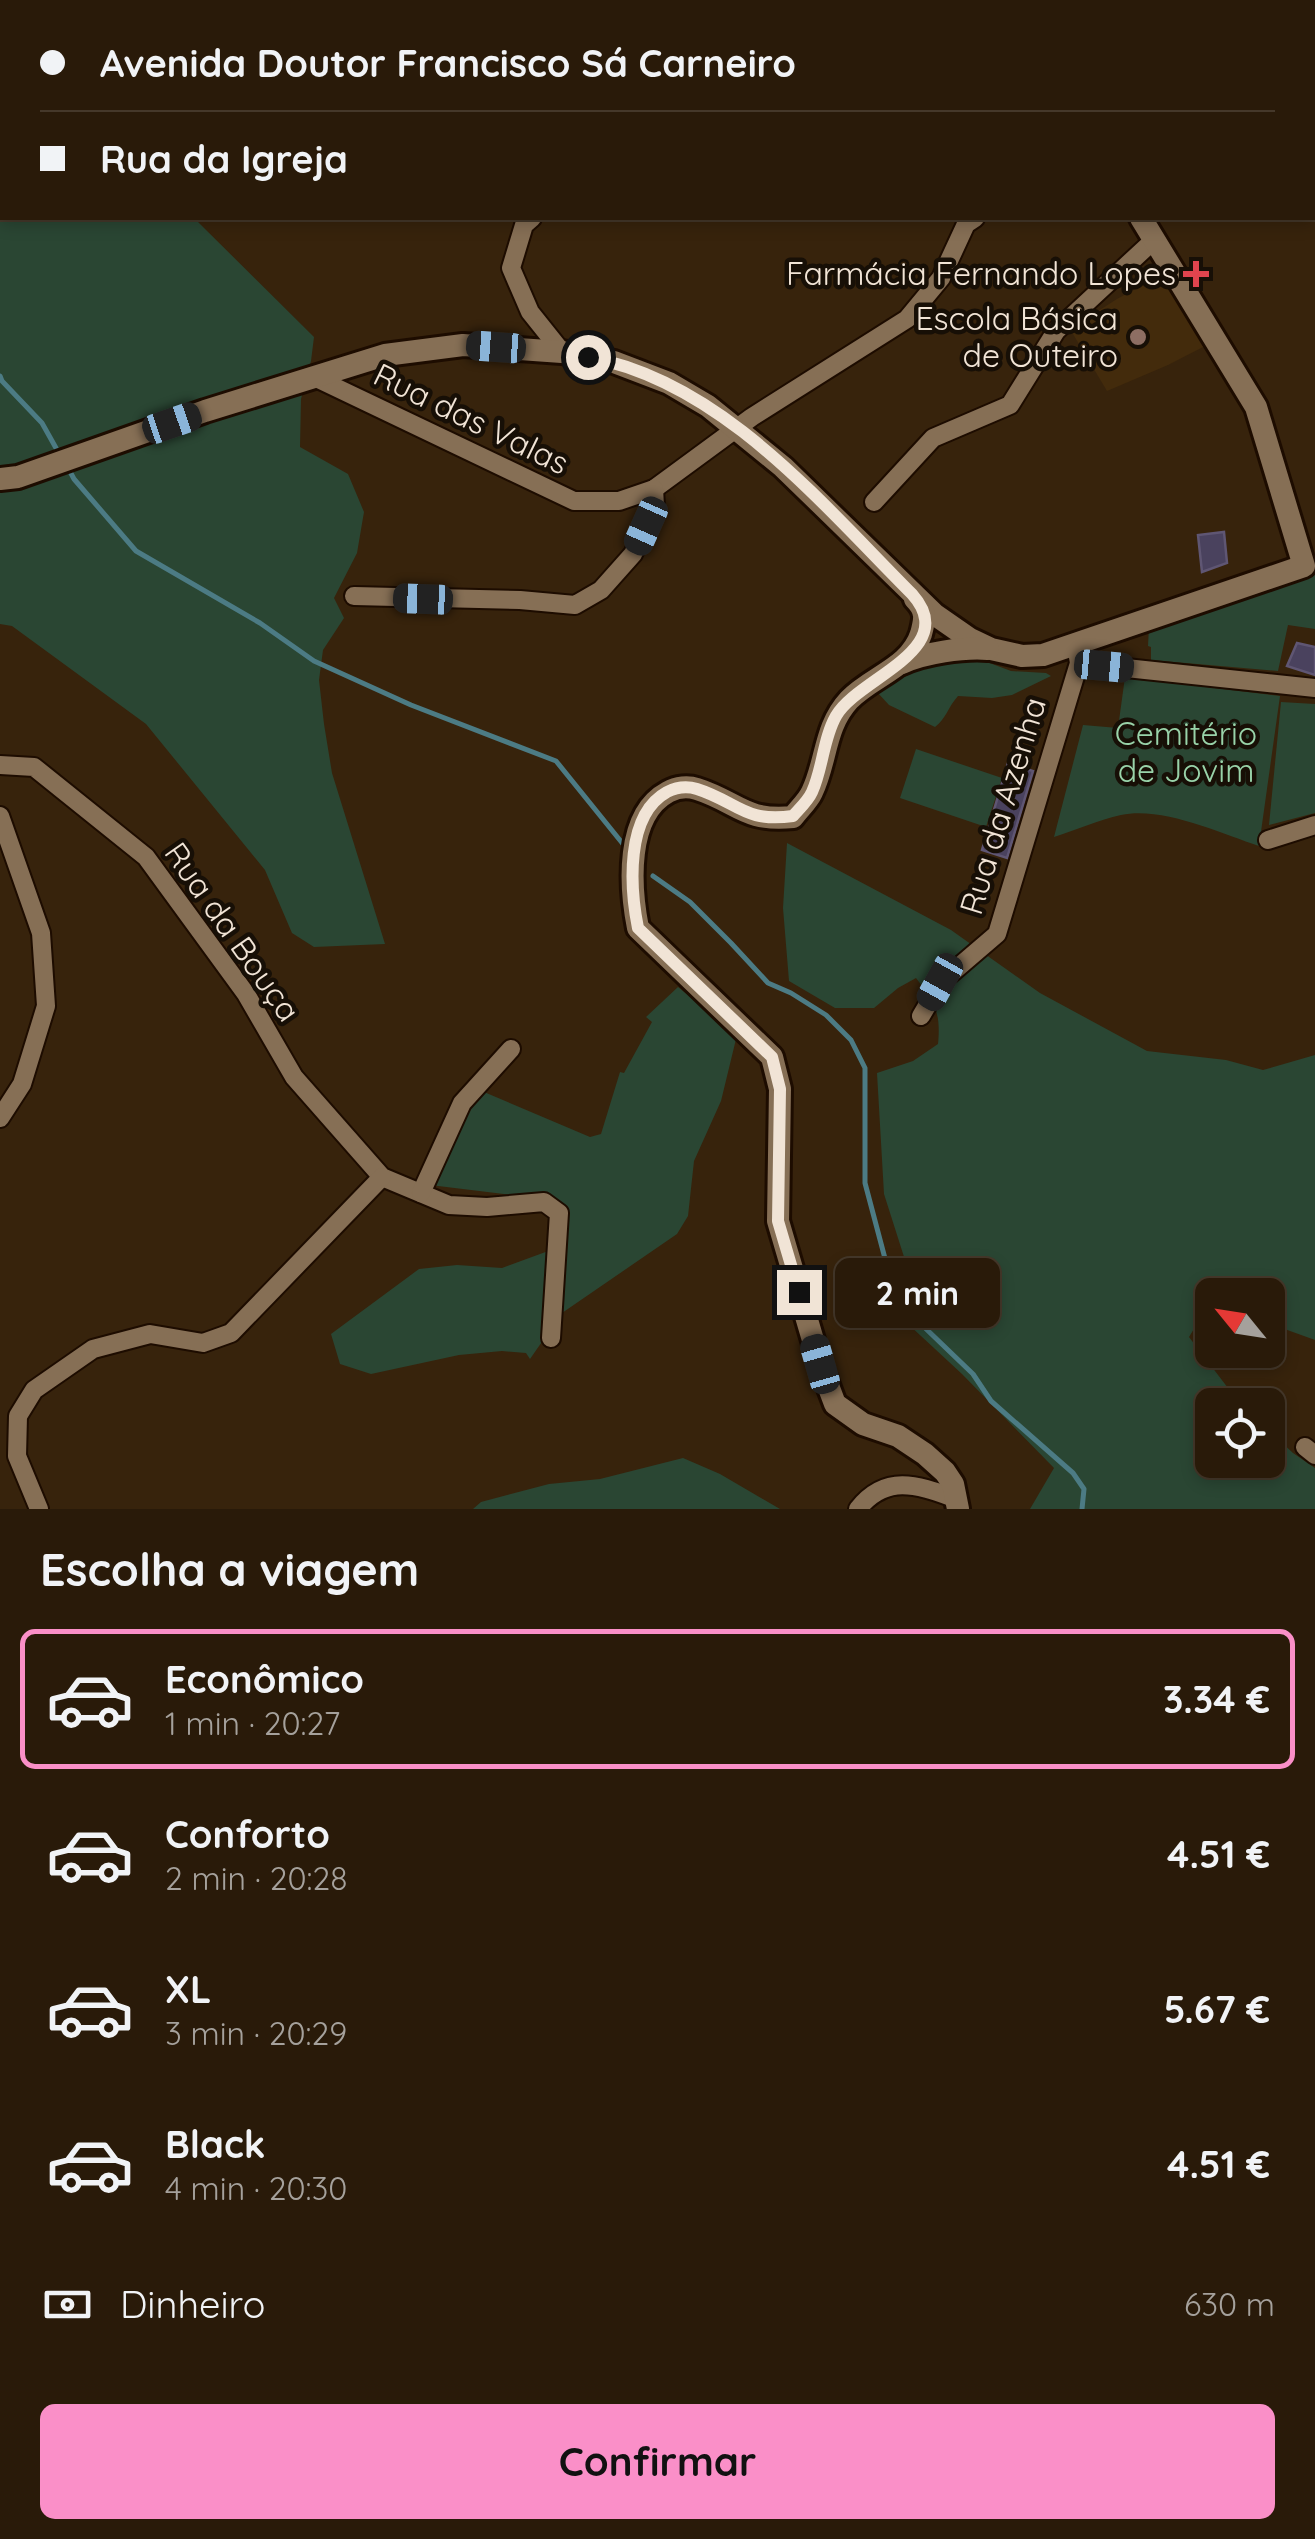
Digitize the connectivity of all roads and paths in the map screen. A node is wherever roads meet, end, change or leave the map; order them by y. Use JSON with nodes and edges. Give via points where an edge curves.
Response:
{"nodes":[{"id":1,"x":530,"y":220,"type":"edge"},
{"id":2,"x":972,"y":220,"type":"edge"},
{"id":3,"x":1143,"y":220,"type":"edge"},
{"id":4,"x":1154,"y":240,"type":"junction"},
{"id":5,"x":562,"y":352,"type":"junction"},
{"id":6,"x":314,"y":377,"type":"junction"},
{"id":7,"x":737,"y":428,"type":"junction"},
{"id":8,"x":0,"y":479,"type":"edge"},
{"id":9,"x":654,"y":489,"type":"junction"},
{"id":10,"x":874,"y":502,"type":"dead end"},
{"id":11,"x":1310,"y":565,"type":"edge"},
{"id":12,"x":354,"y":596,"type":"dead end"},
{"id":13,"x":937,"y":636,"type":"junction"},
{"id":14,"x":1078,"y":654,"type":"junction"},
{"id":15,"x":1315,"y":688,"type":"edge"},
{"id":16,"x":0,"y":765,"type":"edge"},
{"id":17,"x":0,"y":816,"type":"edge"},
{"id":18,"x":1315,"y":825,"type":"edge"},
{"id":19,"x":1268,"y":840,"type":"dead end"},
{"id":20,"x":922,"y":1016,"type":"dead end"},
{"id":21,"x":510,"y":1049,"type":"dead end"},
{"id":22,"x":0,"y":1118,"type":"edge"},
{"id":23,"x":382,"y":1177,"type":"junction"},
{"id":24,"x":420,"y":1193,"type":"junction"},
{"id":25,"x":551,"y":1338,"type":"dead end"},
{"id":26,"x":958,"y":1504,"type":"edge"},
{"id":27,"x":39,"y":1509,"type":"edge"},
{"id":28,"x":858,"y":1509,"type":"edge"}],
"edges":[{"from":1,"to":5,"type":"street","via":[[511,268],[530,312]]},
{"from":2,"to":7,"type":"street","name":"Rua das Valas","via":[[942,278],[907,319]]},
{"from":3,"to":4,"type":"street"},
{"from":4,"to":10,"type":"street","via":[[1056,331],[1010,405],[932,438]]},
{"from":4,"to":11,"type":"street","via":[[1256,406]]},
{"from":5,"to":6,"type":"street","via":[[463,345],[385,355]]},
{"from":5,"to":7,"type":"street","via":[[669,383]]},
{"from":6,"to":8,"type":"street"},
{"from":6,"to":9,"type":"street","name":"Rua das Valas","via":[[574,501],[619,501]]},
{"from":7,"to":9,"type":"street","name":"Rua das Valas"},
{"from":7,"to":13,"type":"street","via":[[912,594]]},
{"from":9,"to":12,"type":"street","via":[[654,506],[633,554],[601,590],[575,606]]},
{"from":11,"to":14,"type":"street"},
{"from":13,"to":14,"type":"street","via":[[1032,656]]},
{"from":13,"to":26,"type":"street","via":[[836,714],[812,794],[793,816],[752,815],[694,788],[676,788],[656,798],[640,824],[632,865],[638,928],[772,1057],[780,1089],[778,1221],[835,1404],[925,1454],[953,1484]]},
{"from":14,"to":15,"type":"street"},
{"from":14,"to":20,"type":"street","name":"Rua da Azenha","via":[[997,934],[940,982]]},
{"from":16,"to":23,"type":"street","name":"Rua da Bouça","via":[[34,767],[146,857],[246,994],[294,1076]]},
{"from":17,"to":22,"type":"street","via":[[41,934],[46,1006],[22,1084]]},
{"from":18,"to":19,"type":"street"},
{"from":21,"to":24,"type":"street","via":[[462,1102]]},
{"from":23,"to":24,"type":"street"},
{"from":23,"to":27,"type":"street","via":[[231,1333],[203,1343],[150,1334],[93,1349],[34,1390],[18,1416],[17,1456]]},
{"from":24,"to":25,"type":"street","via":[[487,1207],[544,1202],[558,1213]]},
{"from":26,"to":28,"type":"street","via":[[903,1484],[870,1496]]}]}
